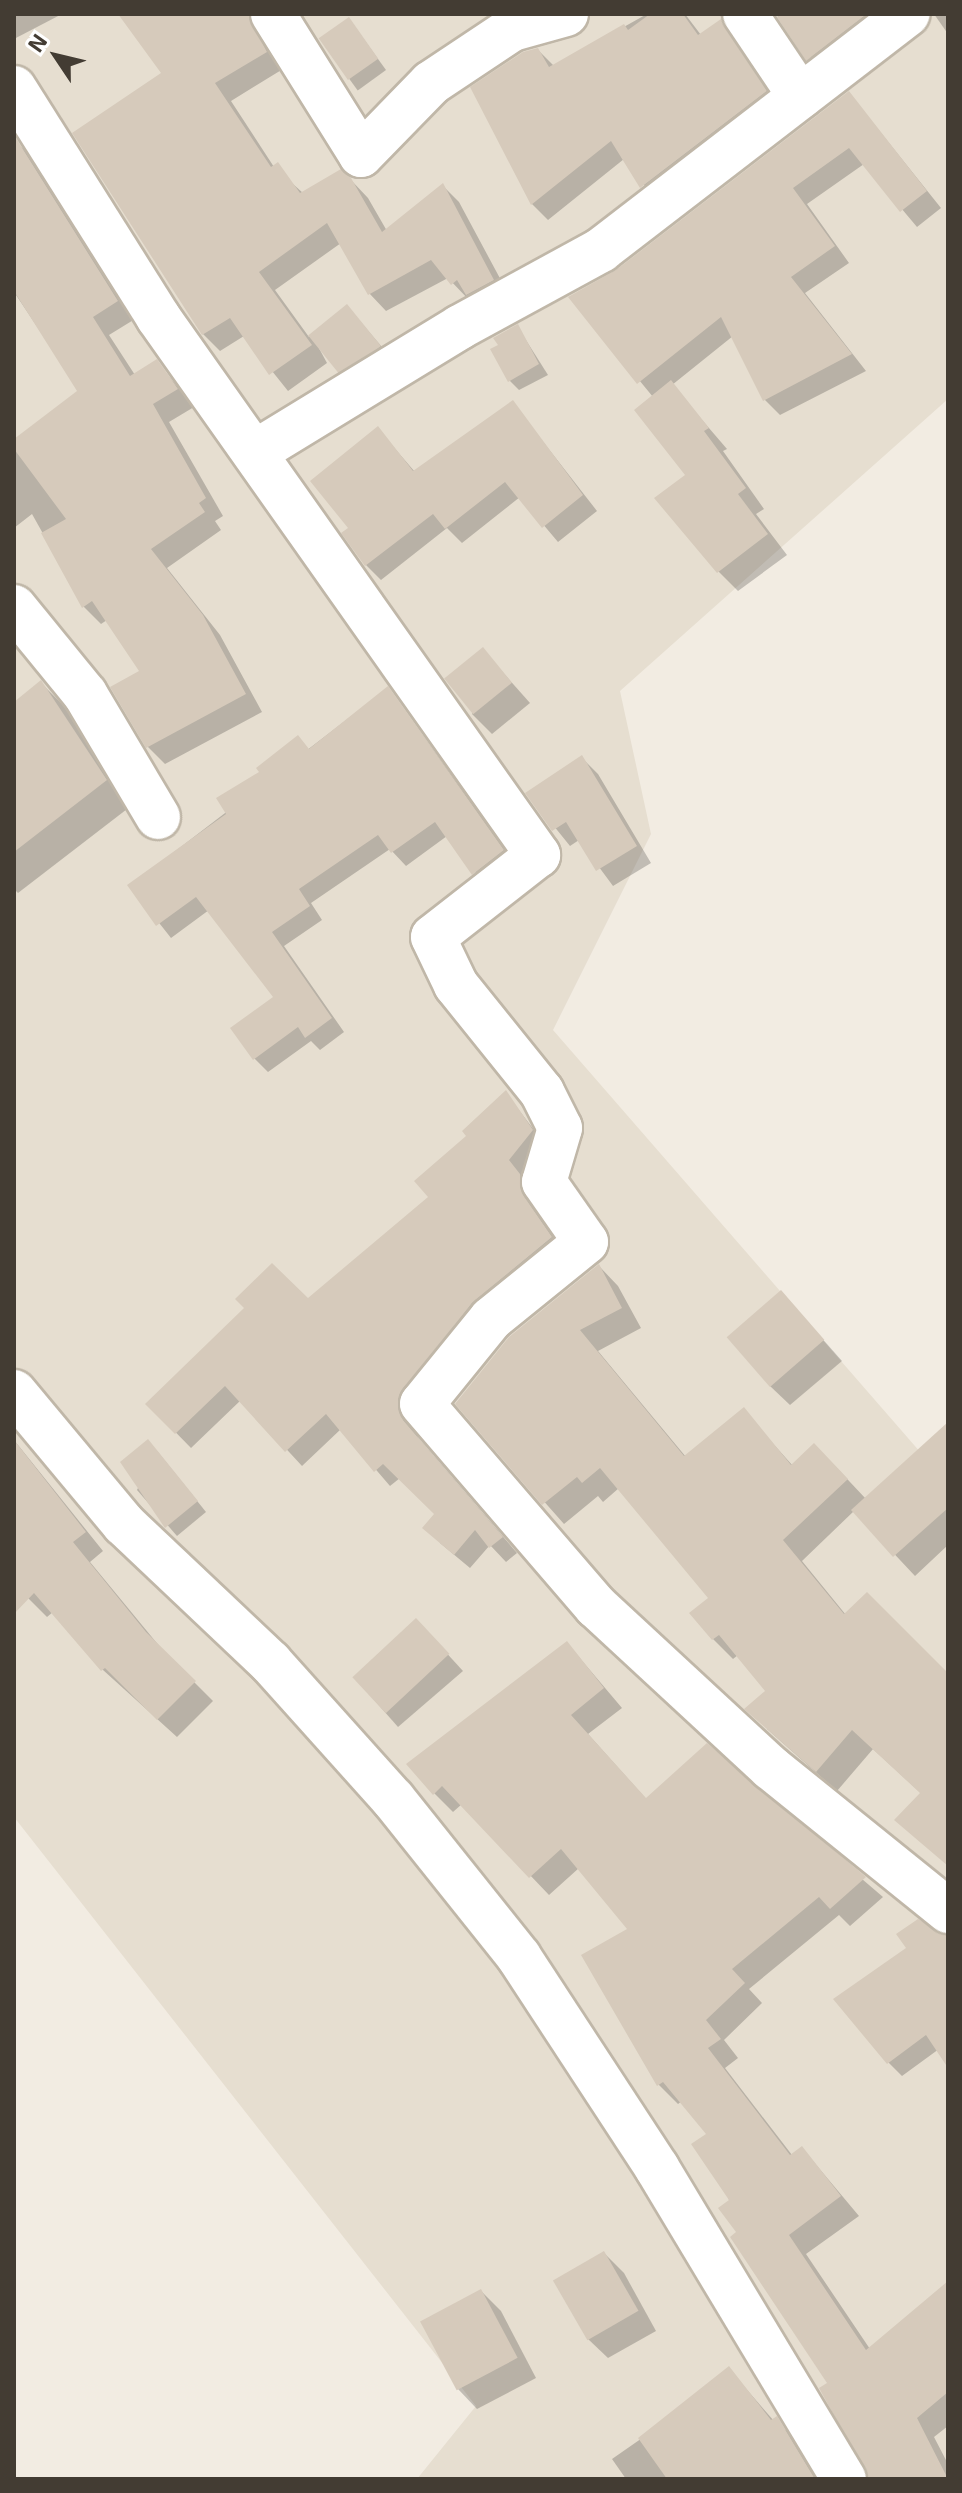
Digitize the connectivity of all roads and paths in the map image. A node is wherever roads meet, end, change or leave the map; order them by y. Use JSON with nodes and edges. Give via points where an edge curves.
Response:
{"nodes":[{"id":1,"x":273,"y":14,"type":"edge"},
{"id":2,"x":566,"y":14,"type":"edge"},
{"id":3,"x":745,"y":14,"type":"edge"},
{"id":4,"x":908,"y":14,"type":"edge"},
{"id":5,"x":800,"y":96,"type":"junction"},
{"id":6,"x":21,"y":113,"type":"edge"},
{"id":7,"x":257,"y":451,"type":"junction"},
{"id":8,"x":14,"y":607,"type":"edge"},
{"id":9,"x":158,"y":817,"type":"dead end"},
{"id":10,"x":14,"y":1392,"type":"edge"},
{"id":11,"x":948,"y":1911,"type":"edge"},
{"id":12,"x":844,"y":2479,"type":"edge"}],
"edges":[{"from":1,"to":2,"type":"street","via":[[361,155],[431,83],[512,29]]},
{"from":3,"to":5,"type":"street"},
{"from":4,"to":5,"type":"street"},
{"from":5,"to":7,"type":"street","via":[[601,250],[460,327]]},
{"from":6,"to":7,"type":"street","via":[[158,317]]},
{"from":7,"to":11,"type":"street","via":[[538,855],[433,937],[456,985],[542,1092],[560,1128],[544,1182],[586,1242],[491,1319],[422,1404],[596,1606],[771,1768]]},
{"from":8,"to":9,"type":"street","via":[[85,694]]},
{"from":10,"to":12,"type":"street","via":[[124,1524],[270,1662],[393,1799],[519,1957],[657,2168]]}]}
